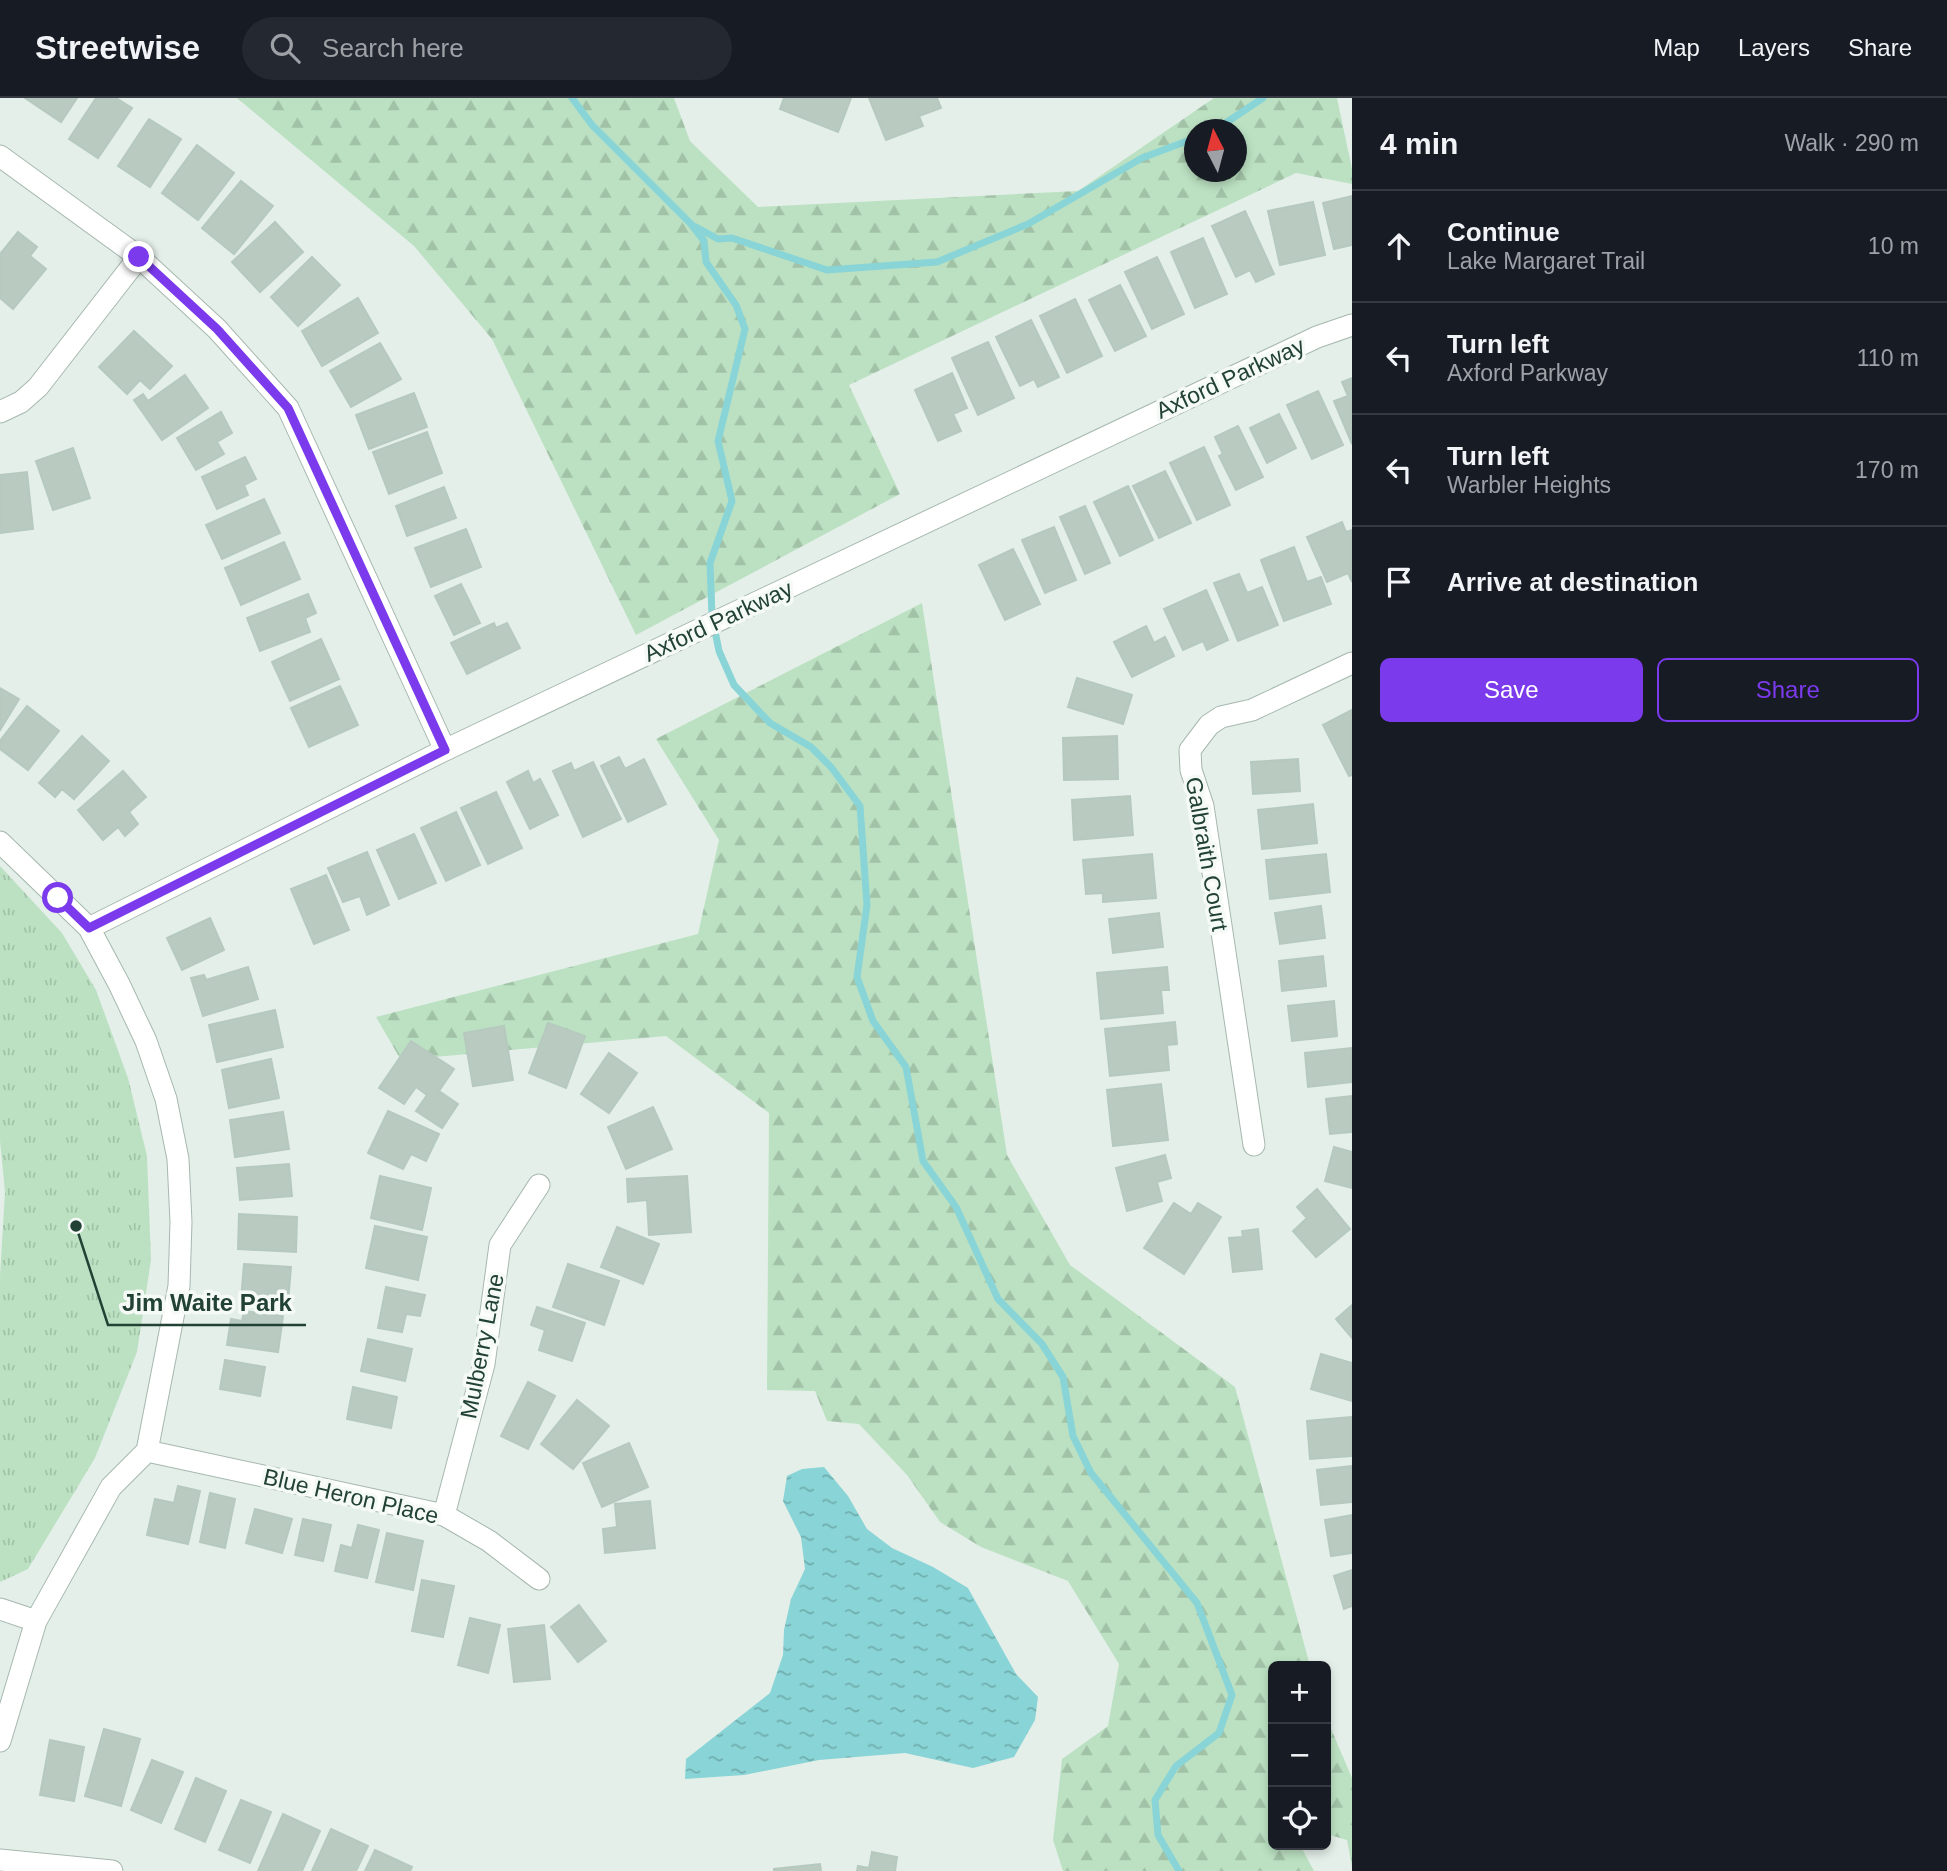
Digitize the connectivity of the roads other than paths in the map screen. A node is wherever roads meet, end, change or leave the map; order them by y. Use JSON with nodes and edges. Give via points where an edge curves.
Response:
{"nodes":[{"id":1,"x":0,"y":156,"type":"edge"},
{"id":2,"x":139,"y":257,"type":"junction"},
{"id":3,"x":1352,"y":325,"type":"edge"},
{"id":4,"x":0,"y":412,"type":"edge"},
{"id":5,"x":1352,"y":663,"type":"edge"},
{"id":6,"x":445,"y":750,"type":"junction"},
{"id":7,"x":0,"y":842,"type":"edge"},
{"id":8,"x":89,"y":928,"type":"junction"},
{"id":9,"x":1254,"y":1145,"type":"dead end"},
{"id":10,"x":539,"y":1185,"type":"dead end"},
{"id":11,"x":148,"y":1451,"type":"junction"},
{"id":12,"x":443,"y":1515,"type":"junction"},
{"id":13,"x":539,"y":1579,"type":"dead end"},
{"id":14,"x":0,"y":1609,"type":"edge"},
{"id":15,"x":36,"y":1621,"type":"junction"},
{"id":16,"x":0,"y":1741,"type":"edge"},
{"id":17,"x":0,"y":1860,"type":"edge"},
{"id":18,"x":112,"y":1871,"type":"edge"}],
"edges":[{"from":1,"to":2,"type":"street"},
{"from":2,"to":4,"type":"street","via":[[38,387],[22,402]]},
{"from":2,"to":6,"type":"street","via":[[217,329],[288,408]]},
{"from":3,"to":6,"type":"street","name":"Axford Parkway","via":[[1317,337]]},
{"from":5,"to":9,"type":"street","name":"Galbraith Court","via":[[1252,710],[1221,717],[1198,735],[1190,750],[1191,770],[1203,806]]},
{"from":6,"to":8,"type":"street","name":"Axford Parkway"},
{"from":7,"to":8,"type":"street"},
{"from":8,"to":11,"type":"street","via":[[146,1041],[166,1099],[178,1159],[179,1286]]},
{"from":10,"to":12,"type":"street","name":"Mulberry Lane","via":[[500,1245],[484,1364]]},
{"from":11,"to":12,"type":"street","name":"Blue Heron Place"},
{"from":11,"to":15,"type":"street","via":[[111,1487]]},
{"from":12,"to":13,"type":"street","name":"Blue Heron Place","via":[[489,1541]]},
{"from":14,"to":15,"type":"street"},
{"from":15,"to":16,"type":"street"},
{"from":17,"to":18,"type":"street"}]}
